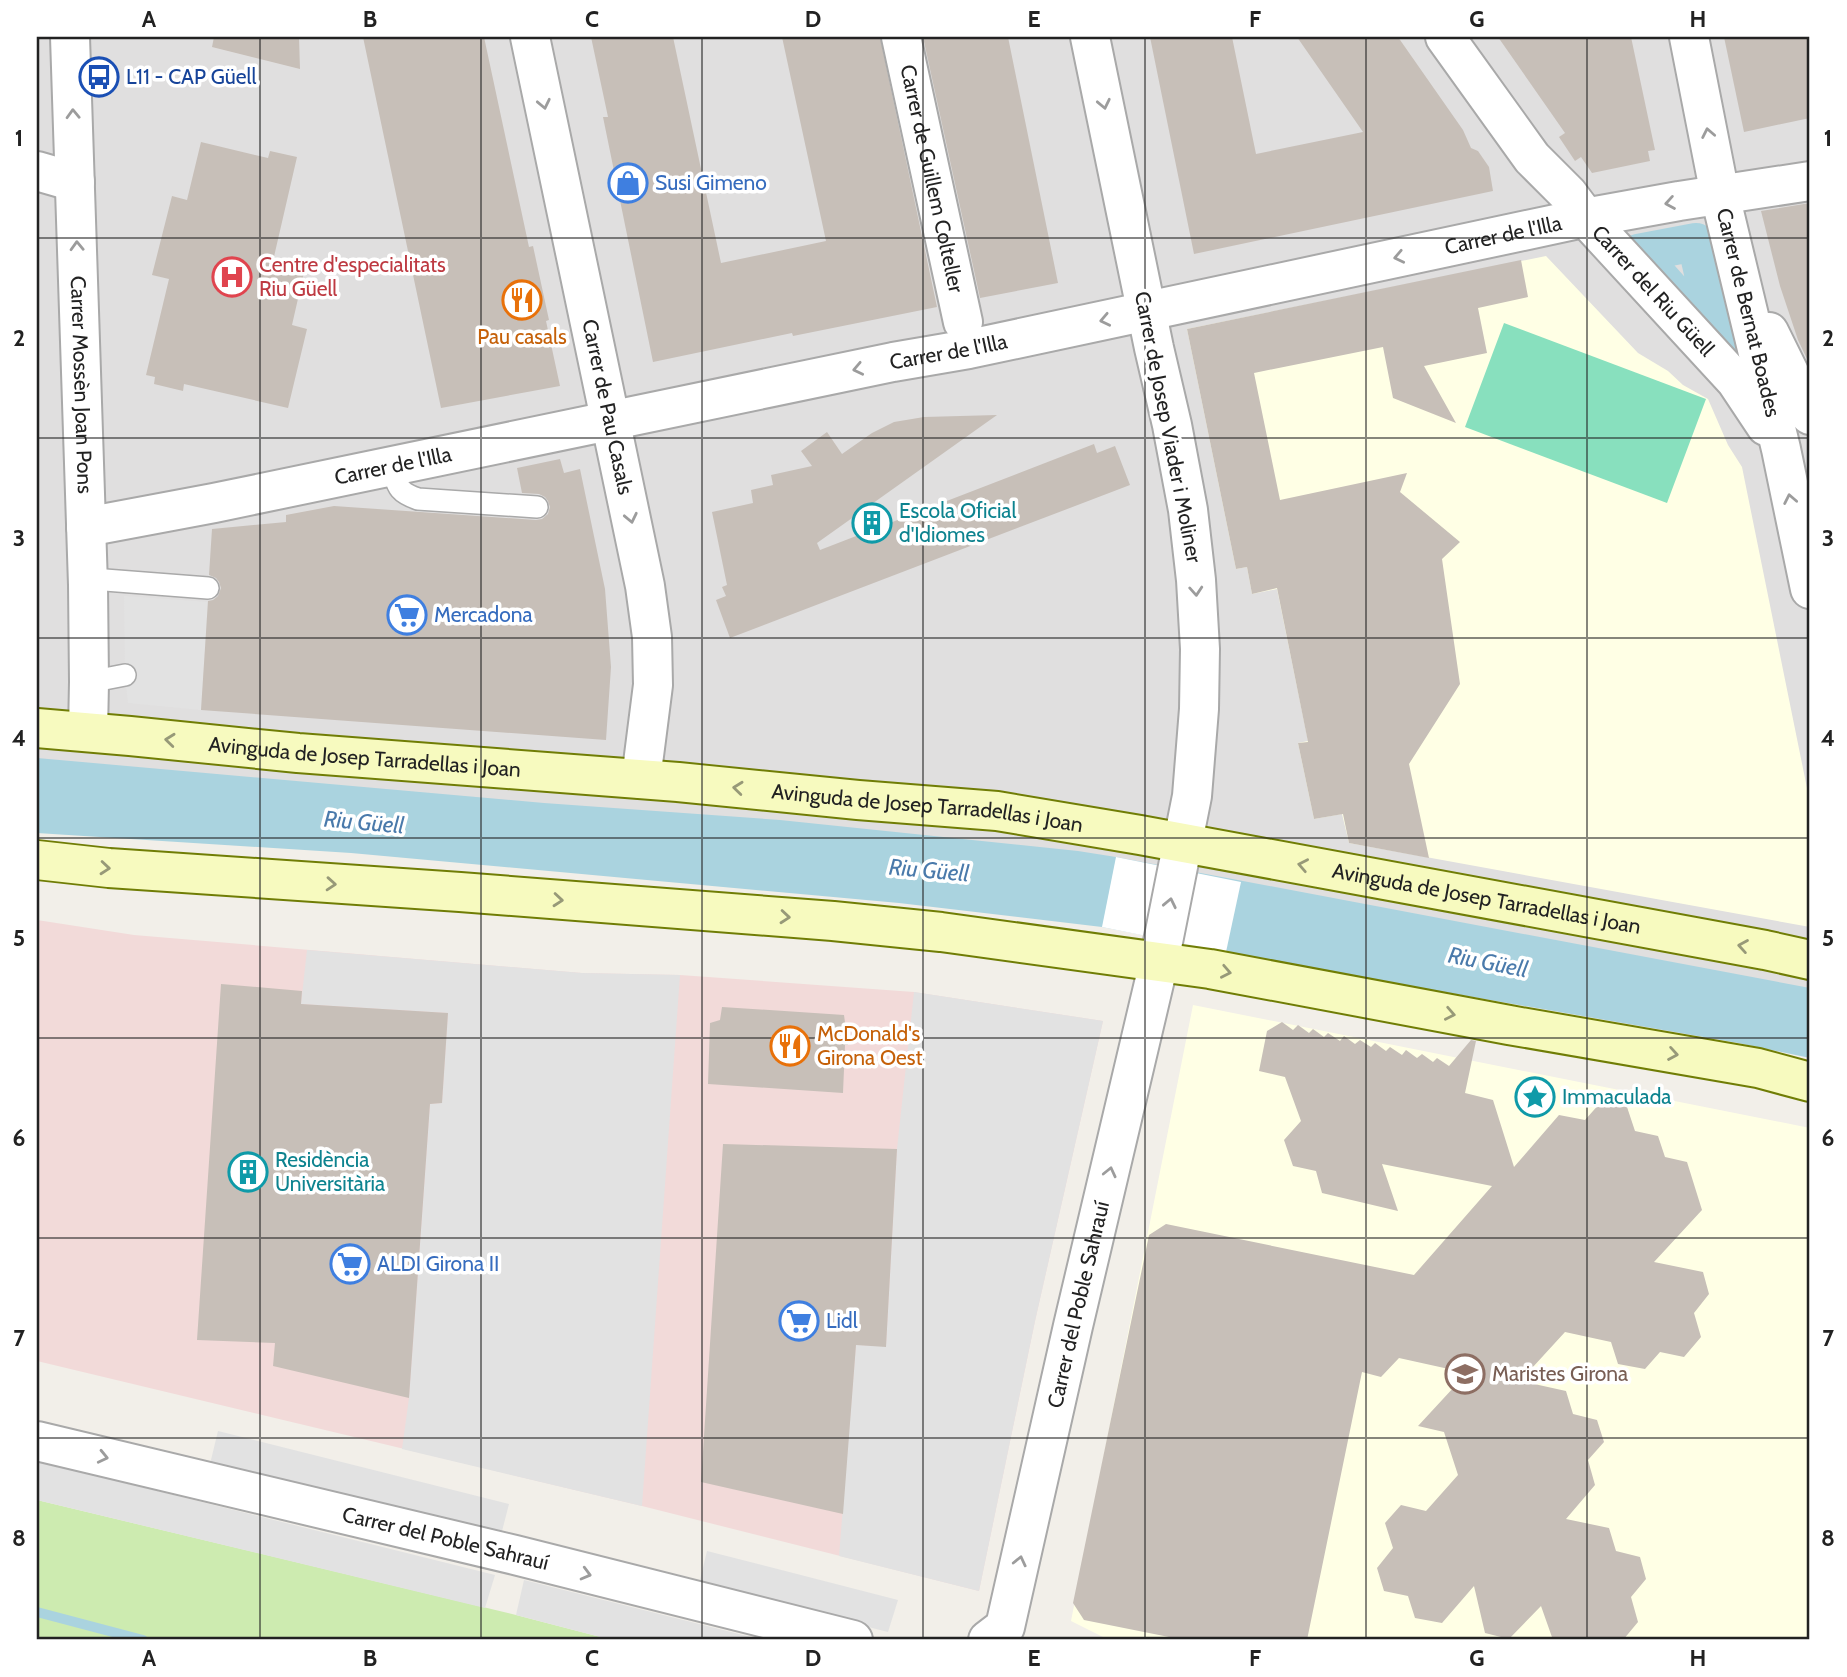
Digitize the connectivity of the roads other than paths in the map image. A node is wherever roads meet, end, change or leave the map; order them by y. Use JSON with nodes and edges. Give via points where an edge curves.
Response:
{"nodes":[{"id":1,"x":71,"y":37,"type":"edge"},
{"id":2,"x":530,"y":37,"type":"edge"},
{"id":3,"x":901,"y":37,"type":"edge"},
{"id":4,"x":1090,"y":37,"type":"edge"},
{"id":5,"x":1445,"y":37,"type":"edge"},
{"id":6,"x":1689,"y":37,"type":"edge"},
{"id":7,"x":37,"y":171,"type":"edge"},
{"id":8,"x":1810,"y":181,"type":"edge"},
{"id":9,"x":75,"y":182,"type":"junction"},
{"id":10,"x":1720,"y":195,"type":"junction"},
{"id":11,"x":1586,"y":218,"type":"junction"},
{"id":12,"x":1739,"y":272,"type":"junction"},
{"id":13,"x":1147,"y":310,"type":"junction"},
{"id":14,"x":963,"y":322,"type":"dead end"},
{"id":15,"x":1810,"y":415,"type":"edge"},
{"id":16,"x":611,"y":421,"type":"junction"},
{"id":17,"x":1781,"y":449,"type":"junction"},
{"id":18,"x":391,"y":466,"type":"junction"},
{"id":19,"x":537,"y":507,"type":"dead end"},
{"id":20,"x":86,"y":527,"type":"junction"},
{"id":21,"x":88,"y":586,"type":"junction"},
{"id":22,"x":208,"y":588,"type":"dead end"},
{"id":23,"x":1810,"y":589,"type":"edge"},
{"id":24,"x":37,"y":728,"type":"edge"},
{"id":25,"x":88,"y":733,"type":"junction"},
{"id":26,"x":641,"y":779,"type":"junction"},
{"id":27,"x":1180,"y":853,"type":"junction"},
{"id":28,"x":37,"y":860,"type":"edge"},
{"id":29,"x":1160,"y":953,"type":"junction"},
{"id":30,"x":1810,"y":960,"type":"edge"},
{"id":31,"x":1810,"y":1082,"type":"edge"},
{"id":32,"x":37,"y":1441,"type":"edge"},
{"id":33,"x":853,"y":1640,"type":"edge"},
{"id":34,"x":988,"y":1640,"type":"edge"}],
"edges":[{"from":9,"to":1,"type":"street","name":"Carrer Mossèn Joan Pons","one_way":true},
{"from":2,"to":16,"type":"street","name":"Carrer de Pau Casals","one_way":true},
{"from":3,"to":14,"type":"street","name":"Carrer de Guillem Colteller"},
{"from":4,"to":13,"type":"street","name":"Carrer de Josep Viader i Moliner","one_way":true},
{"from":5,"to":11,"type":"street","name":"Carrer del Riu Güell","via":[[1532,158]]},
{"from":10,"to":6,"type":"street","name":"Carrer de Bernat Boades","one_way":true},
{"from":7,"to":9,"type":"street"},
{"from":8,"to":10,"type":"street","name":"Carrer de l'Illa"},
{"from":20,"to":9,"type":"street","name":"Carrer Mossèn Joan Pons","one_way":true},
{"from":10,"to":11,"type":"street","name":"Carrer de l'Illa","one_way":true},
{"from":10,"to":12,"type":"street","name":"Carrer de Bernat Boades"},
{"from":11,"to":13,"type":"street","name":"Carrer de l'Illa","one_way":true},
{"from":11,"to":17,"type":"street","name":"Carrer del Riu Güell","via":[[1736,381]]},
{"from":12,"to":15,"type":"street"},
{"from":12,"to":17,"type":"street","name":"Carrer de Bernat Boades"},
{"from":13,"to":16,"type":"street","name":"Carrer de l'Illa","one_way":true},
{"from":13,"to":27,"type":"street","name":"Carrer de Josep Viader i Moliner","one_way":true,"via":[[1188,510],[1196,580],[1199,709],[1192,796]]},
{"from":16,"to":18,"type":"street","name":"Carrer de l'Illa"},
{"from":16,"to":26,"type":"street","name":"Carrer de Pau Casals","one_way":true,"via":[[652,637],[653,685]]},
{"from":23,"to":17,"type":"street","name":"Carrer de Bernat Boades","one_way":true},
{"from":18,"to":19,"type":"lane","via":[[405,495],[418,499]]},
{"from":18,"to":20,"type":"street","name":"Carrer de l'Illa"},
{"from":20,"to":21,"type":"street","name":"Carrer Mossèn Joan Pons"},
{"from":21,"to":22,"type":"lane","via":[[105,580]]},
{"from":21,"to":25,"type":"street","name":"Carrer Mossèn Joan Pons","via":[[107,679]]},
{"from":24,"to":25,"type":"street","name":"Avinguda de Josep Tarradellas i Joan"},
{"from":26,"to":25,"type":"street","name":"Avinguda de Josep Tarradellas i Joan","one_way":true},
{"from":27,"to":26,"type":"street","name":"Avinguda de Josep Tarradellas i Joan","one_way":true,"via":[[1140,835],[997,811]]},
{"from":29,"to":27,"type":"street","name":"Carrer de Josep Viader i Moliner","one_way":true},
{"from":30,"to":27,"type":"street","name":"Avinguda de Josep Tarradellas i Joan","one_way":true},
{"from":28,"to":29,"type":"street","one_way":true,"via":[[833,921]]},
{"from":29,"to":31,"type":"street","one_way":true,"via":[[1210,969],[1758,1068]]},
{"from":34,"to":29,"type":"street","name":"Carrer del Poble Sahrauí","one_way":true,"via":[[1005,1627]]},
{"from":32,"to":33,"type":"street","name":"Carrer del Poble Sahrauí","one_way":true}]}
